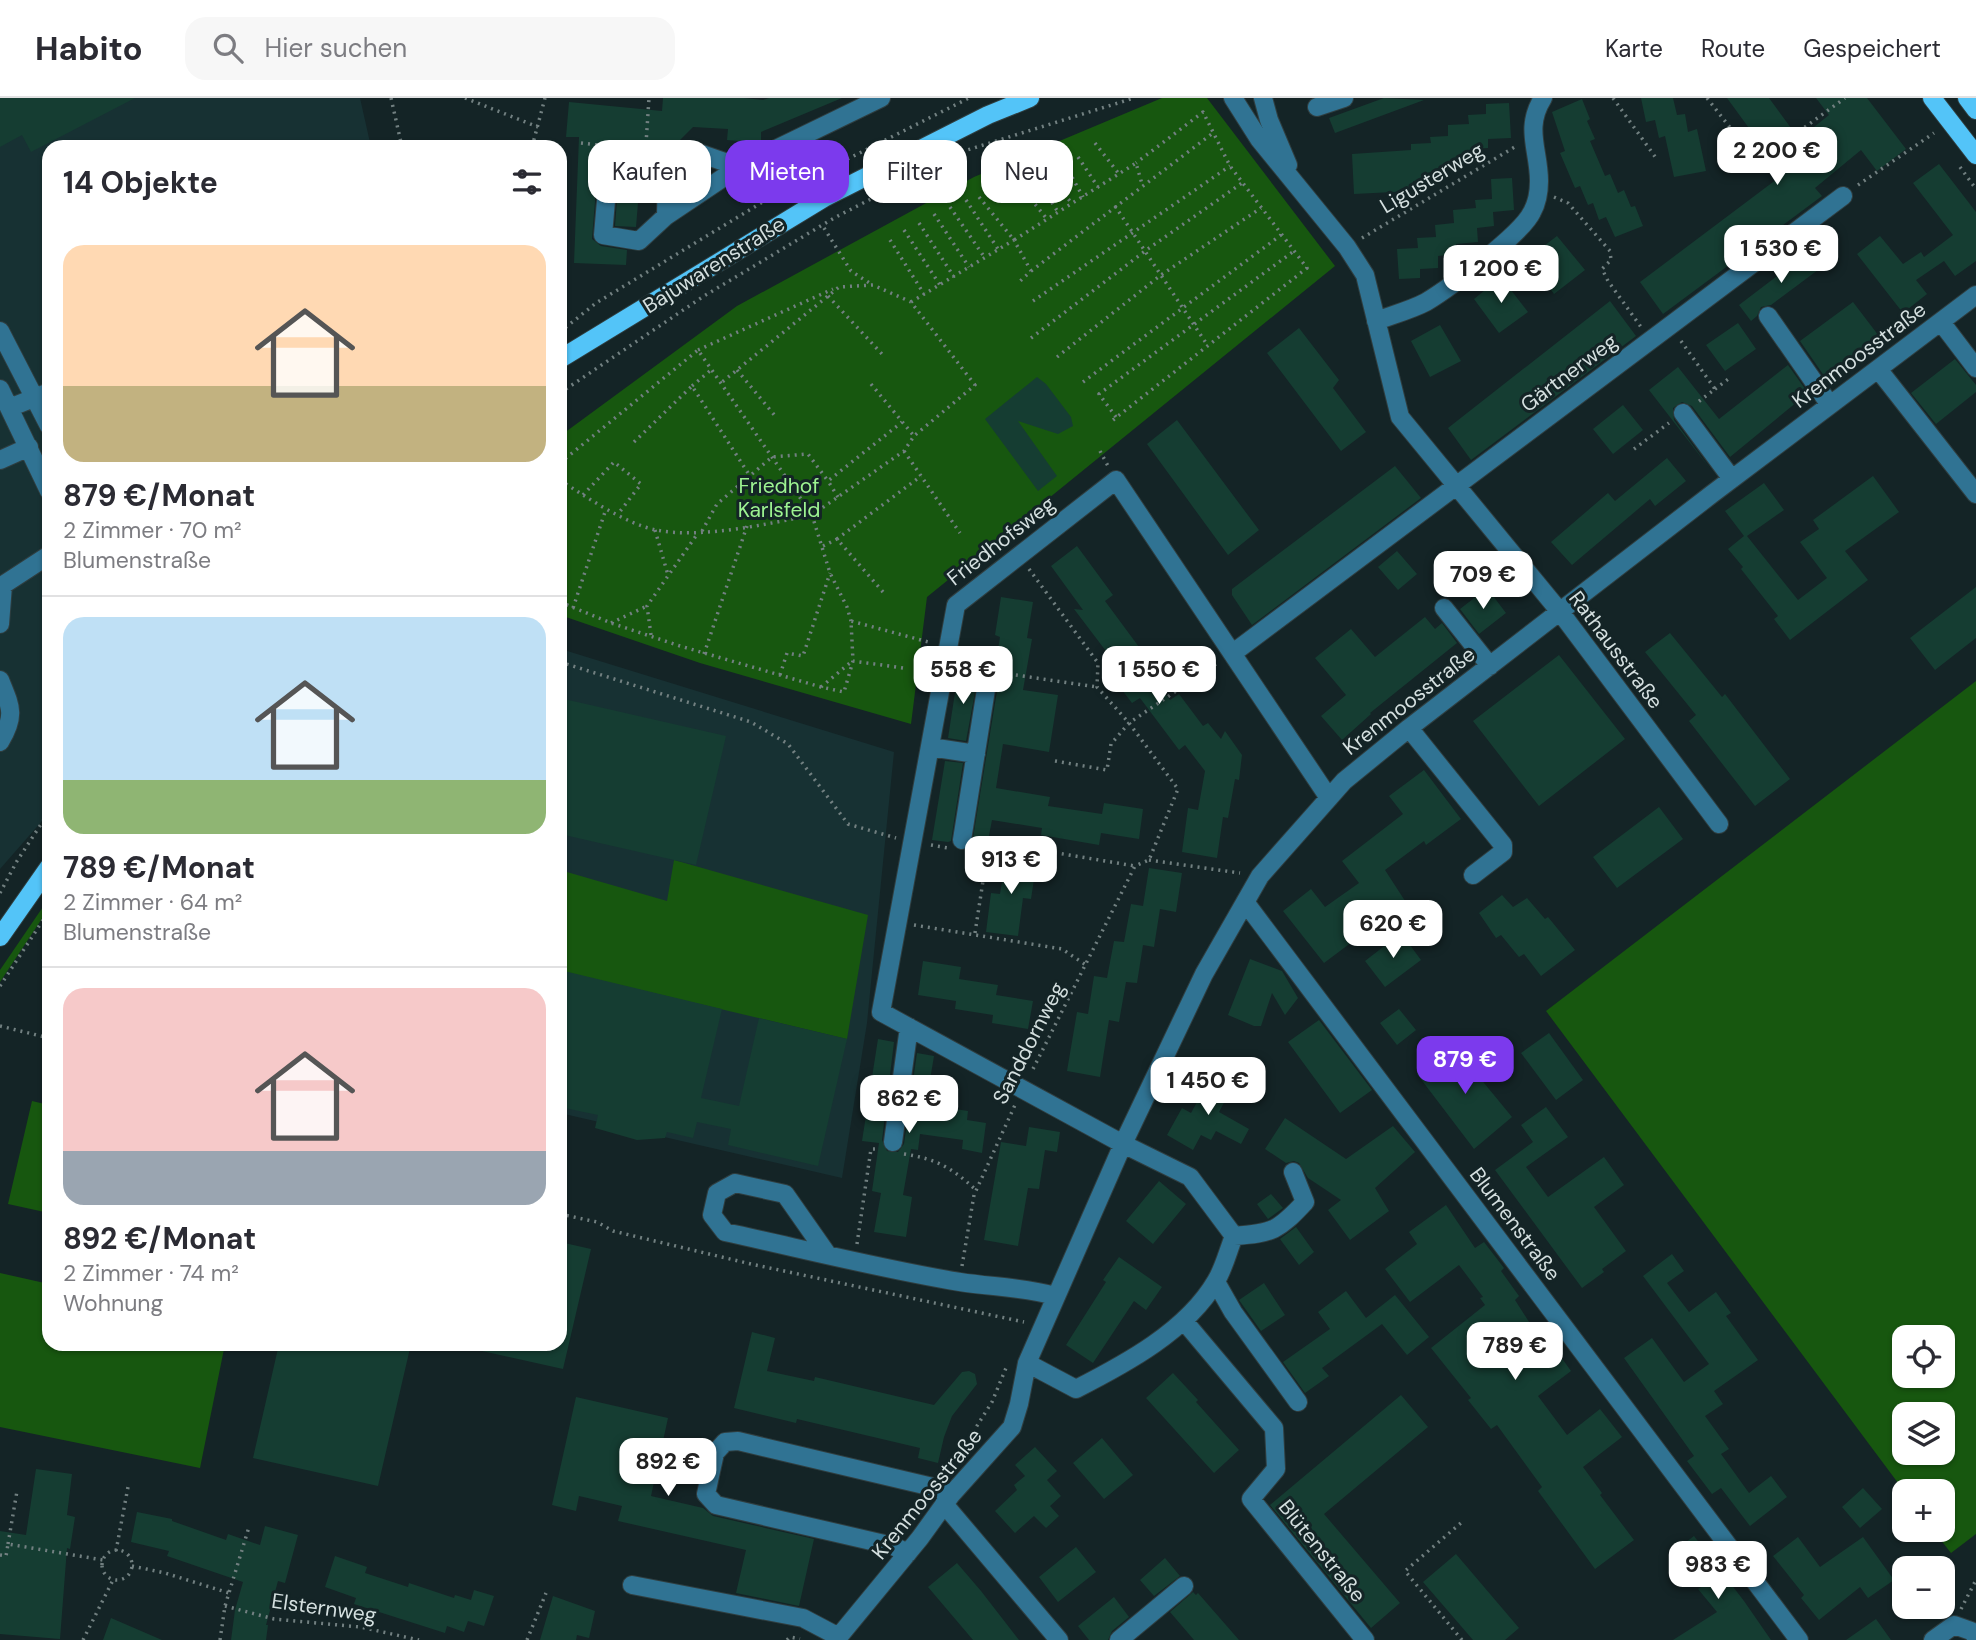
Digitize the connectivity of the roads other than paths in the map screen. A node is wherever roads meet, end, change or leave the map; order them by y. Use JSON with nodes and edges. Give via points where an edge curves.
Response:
{"nodes":[{"id":1,"x":881,"y":98,"type":"edge"},
{"id":2,"x":1030,"y":98,"type":"edge"},
{"id":3,"x":1233,"y":98,"type":"edge"},
{"id":4,"x":1264,"y":98,"type":"edge"},
{"id":5,"x":1344,"y":98,"type":"edge"},
{"id":6,"x":1933,"y":98,"type":"edge"},
{"id":7,"x":1967,"y":98,"type":"edge"},
{"id":8,"x":1538,"y":100,"type":"edge"},
{"id":9,"x":1317,"y":107,"type":"dead end"},
{"id":10,"x":1976,"y":110,"type":"edge"},
{"id":11,"x":795,"y":140,"type":"edge"},
{"id":12,"x":1976,"y":155,"type":"edge"},
{"id":13,"x":725,"y":162,"type":"edge"},
{"id":14,"x":725,"y":176,"type":"edge"},
{"id":15,"x":1295,"y":181,"type":"junction"},
{"id":16,"x":1843,"y":196,"type":"road end"},
{"id":17,"x":606,"y":203,"type":"edge"},
{"id":18,"x":666,"y":216,"type":"junction"},
{"id":19,"x":1976,"y":295,"type":"edge"},
{"id":20,"x":1768,"y":316,"type":"dead end"},
{"id":21,"x":1376,"y":321,"type":"junction"},
{"id":22,"x":1941,"y":322,"type":"junction"},
{"id":23,"x":0,"y":331,"type":"edge"},
{"id":24,"x":567,"y":355,"type":"edge"},
{"id":25,"x":1976,"y":368,"type":"edge"},
{"id":26,"x":1878,"y":369,"type":"junction"},
{"id":27,"x":0,"y":389,"type":"edge"},
{"id":28,"x":42,"y":395,"type":"edge"},
{"id":29,"x":1830,"y":405,"type":"junction"},
{"id":30,"x":9,"y":408,"type":"junction"},
{"id":31,"x":1683,"y":413,"type":"road end"},
{"id":32,"x":29,"y":447,"type":"junction"},
{"id":33,"x":0,"y":460,"type":"edge"},
{"id":34,"x":42,"y":476,"type":"edge"},
{"id":35,"x":1732,"y":479,"type":"junction"},
{"id":36,"x":1456,"y":487,"type":"junction"},
{"id":37,"x":1976,"y":494,"type":"edge"},
{"id":38,"x":42,"y":560,"type":"edge"},
{"id":39,"x":1444,"y":608,"type":"dead end"},
{"id":40,"x":1561,"y":613,"type":"junction"},
{"id":41,"x":0,"y":624,"type":"edge"},
{"id":42,"x":1233,"y":653,"type":"junction"},
{"id":43,"x":1490,"y":666,"type":"junction"},
{"id":44,"x":991,"y":678,"type":"road end"},
{"id":45,"x":0,"y":680,"type":"edge"},
{"id":46,"x":1409,"y":728,"type":"junction"},
{"id":47,"x":0,"y":743,"type":"edge"},
{"id":48,"x":930,"y":747,"type":"junction"},
{"id":49,"x":976,"y":754,"type":"junction"},
{"id":50,"x":1329,"y":798,"type":"junction"},
{"id":51,"x":1719,"y":824,"type":"dead end"},
{"id":52,"x":962,"y":847,"type":"road end"},
{"id":53,"x":1473,"y":875,"type":"dead end"},
{"id":54,"x":42,"y":877,"type":"edge"},
{"id":55,"x":1245,"y":901,"type":"junction"},
{"id":56,"x":0,"y":937,"type":"edge"},
{"id":57,"x":909,"y":1027,"type":"junction"},
{"id":58,"x":1123,"y":1144,"type":"junction"},
{"id":59,"x":892,"y":1149,"type":"road end"},
{"id":60,"x":1293,"y":1172,"type":"dead end"},
{"id":61,"x":1234,"y":1236,"type":"junction"},
{"id":62,"x":827,"y":1254,"type":"junction"},
{"id":63,"x":1216,"y":1282,"type":"junction"},
{"id":64,"x":1055,"y":1296,"type":"junction"},
{"id":65,"x":1184,"y":1321,"type":"junction"},
{"id":66,"x":1027,"y":1363,"type":"junction"},
{"id":67,"x":1298,"y":1402,"type":"dead end"},
{"id":68,"x":948,"y":1500,"type":"junction"},
{"id":69,"x":908,"y":1553,"type":"junction"},
{"id":70,"x":632,"y":1585,"type":"dead end"},
{"id":71,"x":1184,"y":1586,"type":"dead end"},
{"id":72,"x":1976,"y":1636,"type":"edge"},
{"id":73,"x":843,"y":1637,"type":"edge"},
{"id":74,"x":1056,"y":1639,"type":"edge"},
{"id":75,"x":1119,"y":1640,"type":"edge"},
{"id":76,"x":1365,"y":1640,"type":"edge"},
{"id":77,"x":1799,"y":1640,"type":"edge"},
{"id":78,"x":1933,"y":1640,"type":"edge"}],
"edges":[{"from":1,"to":11,"type":"street"},
{"from":2,"to":24,"type":"main road","name":"Bajuwarenstraße","via":[[824,198]]},
{"from":3,"to":15,"type":"street","name":"Rathausstraße","via":[[1259,139]]},
{"from":4,"to":15,"type":"street","name":"Rathausstraße"},
{"from":5,"to":9,"type":"street"},
{"from":6,"to":12,"type":"main road"},
{"from":7,"to":10,"type":"main road"},
{"from":8,"to":21,"type":"street","via":[[1532,137],[1539,180],[1532,214],[1483,261],[1425,302]]},
{"from":13,"to":18,"type":"street","via":[[694,151],[667,169]]},
{"from":14,"to":18,"type":"street"},
{"from":15,"to":21,"type":"street","name":"Rathausstraße","via":[[1365,275]]},
{"from":16,"to":36,"type":"street","name":"Gärtnerweg"},
{"from":17,"to":18,"type":"street","via":[[603,235],[639,241]]},
{"from":19,"to":22,"type":"street","name":"Krenmoosstraße"},
{"from":20,"to":29,"type":"street"},
{"from":21,"to":36,"type":"street","name":"Rathausstraße","via":[[1400,417]]},
{"from":22,"to":25,"type":"street"},
{"from":22,"to":26,"type":"street","name":"Krenmoosstraße"},
{"from":23,"to":28,"type":"street"},
{"from":26,"to":29,"type":"street","name":"Krenmoosstraße"},
{"from":26,"to":37,"type":"street"},
{"from":27,"to":30,"type":"street"},
{"from":28,"to":30,"type":"street"},
{"from":29,"to":35,"type":"street","name":"Krenmoosstraße"},
{"from":30,"to":32,"type":"street"},
{"from":31,"to":35,"type":"street"},
{"from":32,"to":33,"type":"street"},
{"from":32,"to":34,"type":"street"},
{"from":35,"to":40,"type":"street","name":"Krenmoosstraße"},
{"from":36,"to":40,"type":"street","name":"Rathausstraße"},
{"from":36,"to":42,"type":"street","name":"Gärtnerweg"},
{"from":38,"to":41,"type":"street","via":[[3,585]]},
{"from":39,"to":43,"type":"street"},
{"from":40,"to":43,"type":"street","name":"Krenmoosstraße"},
{"from":40,"to":51,"type":"street","name":"Rathausstraße"},
{"from":42,"to":48,"type":"street","name":"Friedhofsweg","via":[[1116,480],[956,605]]},
{"from":42,"to":50,"type":"street","name":"Friedhofsweg"},
{"from":43,"to":46,"type":"street","name":"Krenmoosstraße"},
{"from":44,"to":49,"type":"street"},
{"from":45,"to":47,"type":"street","via":[[12,709]]},
{"from":46,"to":50,"type":"street","name":"Krenmoosstraße"},
{"from":46,"to":53,"type":"street","via":[[1503,845],[1503,852]]},
{"from":48,"to":49,"type":"street"},
{"from":48,"to":57,"type":"street","name":"Friedhofsweg","via":[[881,1012]]},
{"from":49,"to":52,"type":"street"},
{"from":50,"to":55,"type":"street","name":"Krenmoosstraße","via":[[1260,876]]},
{"from":54,"to":56,"type":"main road"},
{"from":55,"to":58,"type":"street","name":"Krenmoosstraße","via":[[1204,974]]},
{"from":55,"to":77,"type":"street","name":"Blumenstraße"},
{"from":57,"to":58,"type":"street","name":"Friedhofsweg"},
{"from":57,"to":59,"type":"street"},
{"from":58,"to":61,"type":"street","via":[[1190,1177]]},
{"from":58,"to":64,"type":"street","name":"Krenmoosstraße"},
{"from":60,"to":61,"type":"street","via":[[1305,1202],[1267,1234]]},
{"from":61,"to":63,"type":"street"},
{"from":62,"to":62,"type":"street","via":[[785,1194],[734,1182],[717,1193],[712,1215],[725,1232]]},
{"from":62,"to":64,"type":"street"},
{"from":63,"to":65,"type":"street"},
{"from":63,"to":67,"type":"street"},
{"from":64,"to":66,"type":"street","name":"Krenmoosstraße"},
{"from":65,"to":66,"type":"street","via":[[1121,1367],[1076,1389]]},
{"from":65,"to":76,"type":"street","name":"Blütenstraße","via":[[1274,1428],[1276,1469],[1251,1499]]},
{"from":66,"to":68,"type":"street","name":"Krenmoosstraße","via":[[1012,1427]]},
{"from":68,"to":69,"type":"street","name":"Krenmoosstraße"},
{"from":68,"to":69,"type":"street","via":[[937,1488],[738,1441],[725,1442],[715,1453],[706,1494],[716,1505]]},
{"from":68,"to":74,"type":"street"},
{"from":69,"to":73,"type":"street","name":"Krenmoosstraße"},
{"from":70,"to":73,"type":"street","via":[[803,1618]]},
{"from":71,"to":75,"type":"street"},
{"from":72,"to":78,"type":"street","via":[[1954,1625]]}]}
